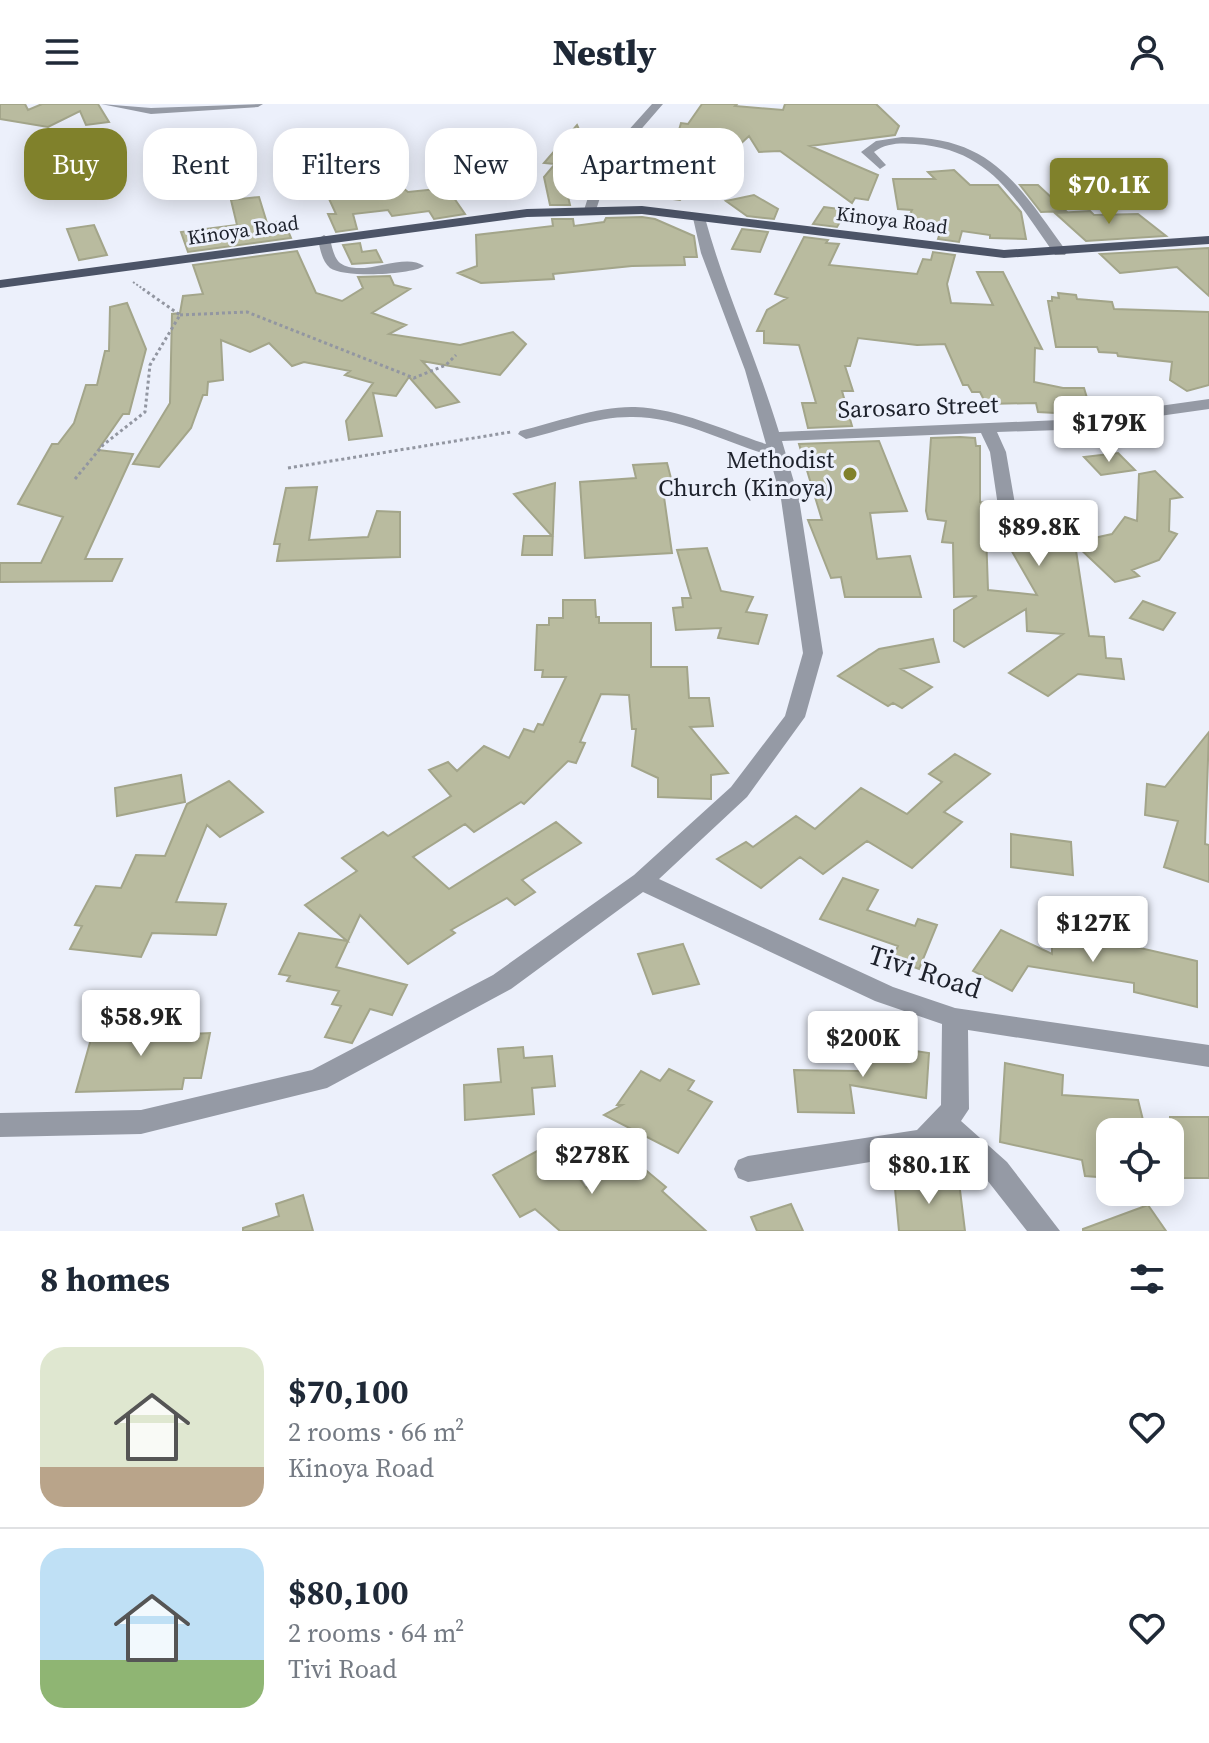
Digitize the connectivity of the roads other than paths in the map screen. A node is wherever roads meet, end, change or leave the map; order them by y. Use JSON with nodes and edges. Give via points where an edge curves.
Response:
{"nodes":[{"id":1,"x":106,"y":104,"type":"edge"},
{"id":2,"x":258,"y":104,"type":"edge"},
{"id":3,"x":658,"y":104,"type":"edge"},
{"id":4,"x":880,"y":165,"type":"dead end"},
{"id":5,"x":590,"y":210,"type":"junction"},
{"id":6,"x":699,"y":218,"type":"junction"},
{"id":7,"x":324,"y":239,"type":"junction"},
{"id":8,"x":1209,"y":240,"type":"edge"},
{"id":9,"x":1060,"y":252,"type":"junction"},
{"id":10,"x":417,"y":266,"type":"dead end"},
{"id":11,"x":0,"y":284,"type":"edge"},
{"id":12,"x":1209,"y":404,"type":"edge"},
{"id":13,"x":987,"y":428,"type":"junction"},
{"id":14,"x":526,"y":434,"type":"road end"},
{"id":15,"x":774,"y":444,"type":"junction"},
{"id":16,"x":1011,"y":533,"type":"dead end"},
{"id":17,"x":642,"y":881,"type":"junction"},
{"id":18,"x":955,"y":1018,"type":"junction"},
{"id":19,"x":1209,"y":1056,"type":"edge"},
{"id":20,"x":943,"y":1122,"type":"junction"},
{"id":21,"x":0,"y":1125,"type":"edge"},
{"id":22,"x":748,"y":1169,"type":"dead end"},
{"id":23,"x":1045,"y":1231,"type":"edge"}],
"edges":[{"from":1,"to":2,"type":"street","via":[[151,111]]},
{"from":3,"to":5,"type":"street","via":[[605,163]]},
{"from":4,"to":9,"type":"street","via":[[867,152],[891,140],[928,141],[990,163],[1008,179]]},
{"from":5,"to":6,"type":"main road","name":"Kinoya Road"},
{"from":5,"to":7,"type":"main road","name":"Kinoya Road"},
{"from":6,"to":9,"type":"main road","name":"Kinoya Road","via":[[1004,254]]},
{"from":6,"to":15,"type":"street"},
{"from":7,"to":10,"type":"street","via":[[338,267]]},
{"from":7,"to":11,"type":"main road","name":"Kinoya Road"},
{"from":8,"to":9,"type":"main road","name":"Kinoya Road"},
{"from":12,"to":13,"type":"street","name":"Sarosaro Street","via":[[1060,425]]},
{"from":13,"to":15,"type":"street","name":"Sarosaro Street"},
{"from":13,"to":16,"type":"street","via":[[998,452]]},
{"from":14,"to":15,"type":"street","name":"Sarosaro Street","via":[[633,411],[739,442]]},
{"from":15,"to":17,"type":"street","via":[[790,499],[813,653],[795,717],[739,792]]},
{"from":17,"to":18,"type":"street","name":"Tivi Road","via":[[884,994]]},
{"from":17,"to":21,"type":"street","via":[[502,982],[318,1080],[141,1122]]},
{"from":18,"to":19,"type":"street","name":"Tivi Road"},
{"from":18,"to":20,"type":"street","via":[[955,1109]]},
{"from":20,"to":22,"type":"street","via":[[925,1141]]},
{"from":20,"to":23,"type":"street","via":[[997,1171]]}]}
